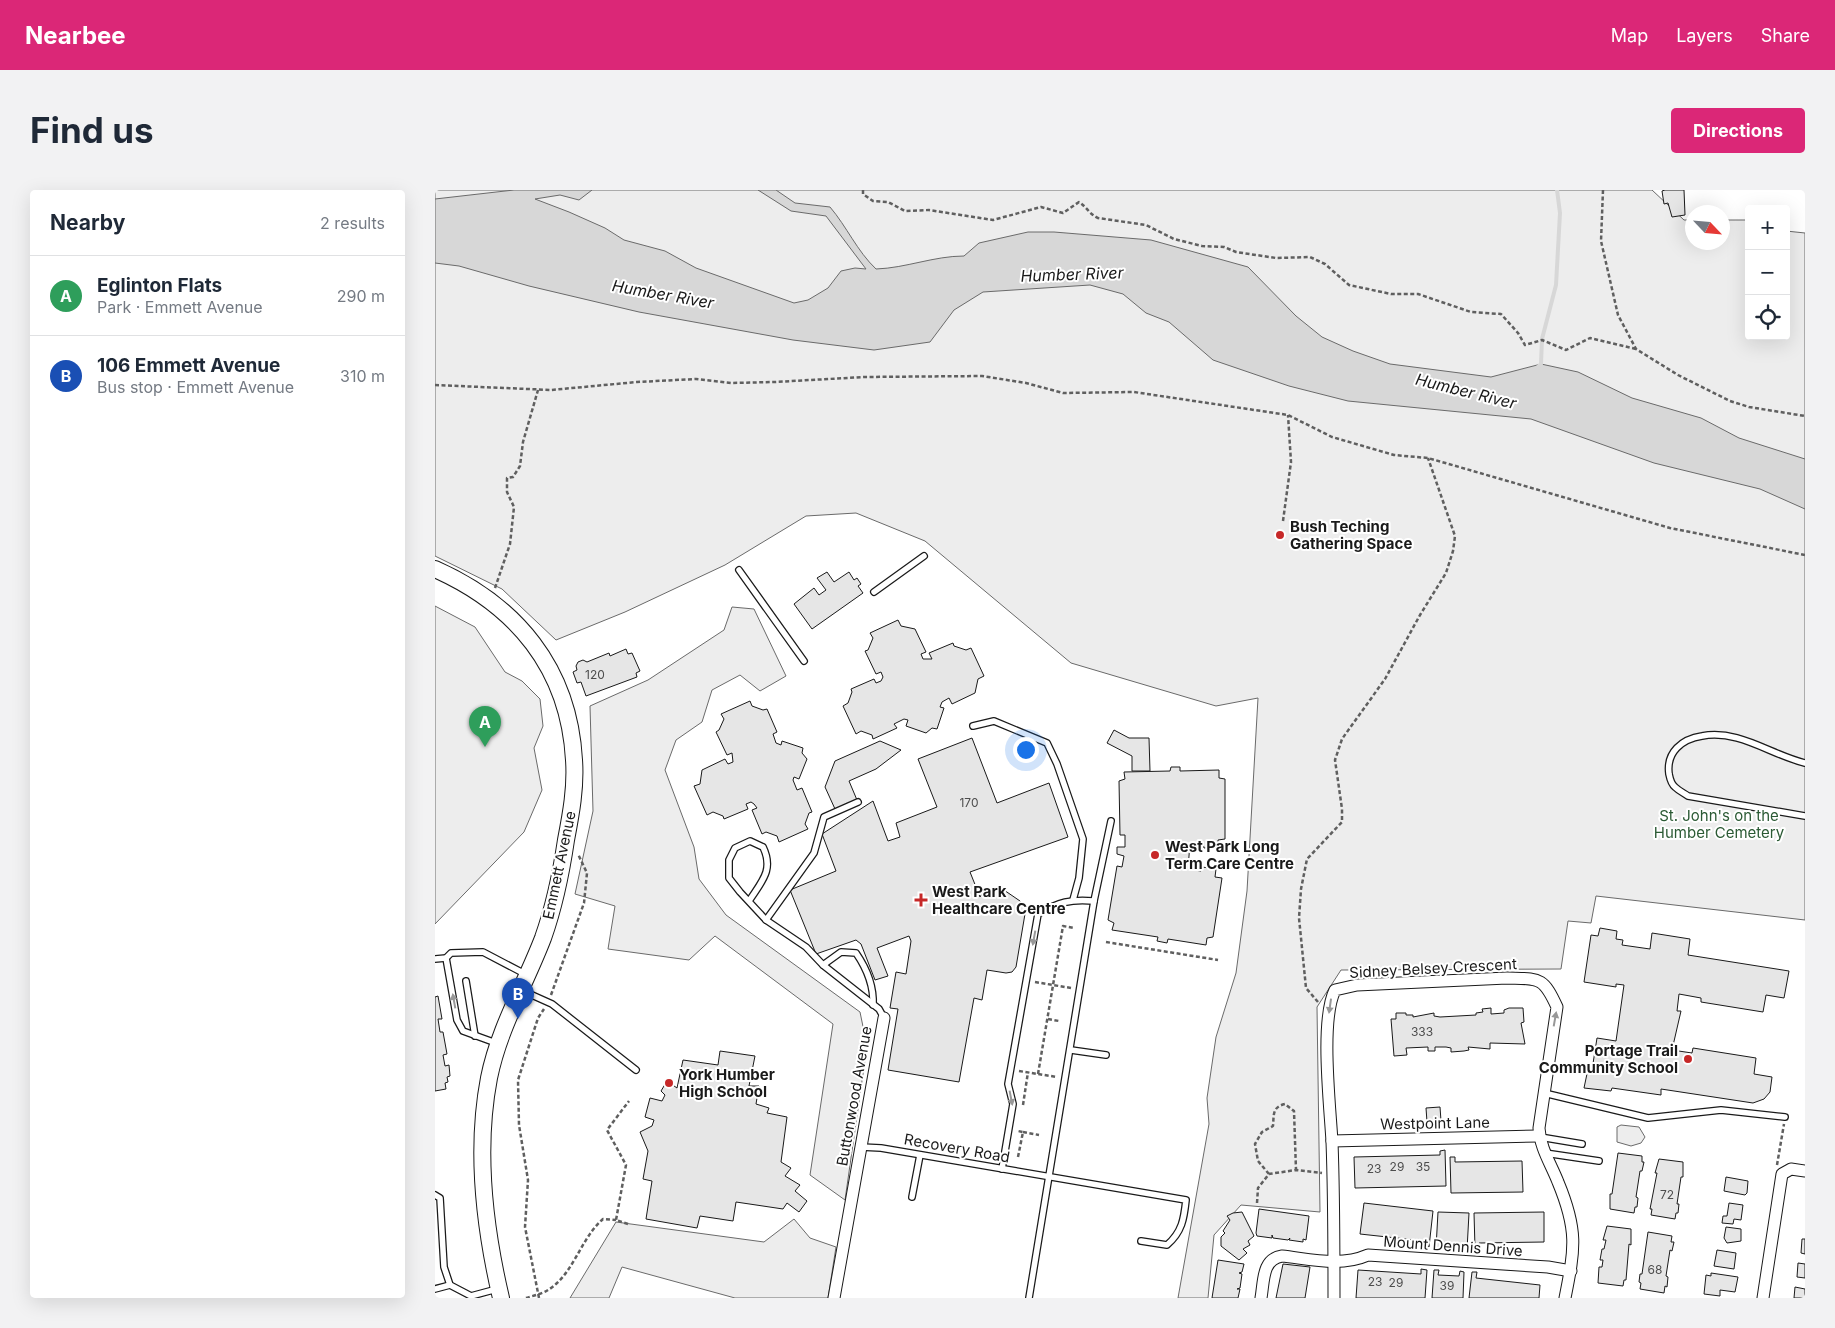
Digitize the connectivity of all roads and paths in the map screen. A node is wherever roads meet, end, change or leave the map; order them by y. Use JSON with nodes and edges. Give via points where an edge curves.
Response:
{"nodes":[{"id":1,"x":863,"y":190,"type":"edge"},
{"id":2,"x":1603,"y":190,"type":"edge"},
{"id":3,"x":1636,"y":349,"type":"junction"},
{"id":4,"x":435,"y":385,"type":"edge"},
{"id":5,"x":538,"y":390,"type":"junction"},
{"id":6,"x":1288,"y":415,"type":"junction"},
{"id":7,"x":1805,"y":416,"type":"edge"},
{"id":8,"x":1428,"y":458,"type":"junction"},
{"id":9,"x":1283,"y":521,"type":"dead end"},
{"id":10,"x":1805,"y":555,"type":"edge"},
{"id":11,"x":925,"y":556,"type":"dead end"},
{"id":12,"x":435,"y":568,"type":"edge"},
{"id":13,"x":739,"y":570,"type":"dead end"},
{"id":14,"x":875,"y":592,"type":"dead end"},
{"id":15,"x":490,"y":599,"type":"junction"},
{"id":16,"x":804,"y":661,"type":"dead end"},
{"id":17,"x":973,"y":726,"type":"dead end"},
{"id":18,"x":1805,"y":763,"type":"edge"},
{"id":19,"x":858,"y":802,"type":"dead end"},
{"id":20,"x":1805,"y":816,"type":"edge"},
{"id":21,"x":1111,"y":821,"type":"dead end"},
{"id":22,"x":575,"y":848,"type":"dead end"},
{"id":23,"x":749,"y":900,"type":"junction"},
{"id":24,"x":1073,"y":900,"type":"junction"},
{"id":25,"x":1095,"y":901,"type":"junction"},
{"id":26,"x":766,"y":920,"type":"junction"},
{"id":27,"x":1074,"y":928,"type":"dead end"},
{"id":28,"x":1107,"y":942,"type":"dead end"},
{"id":29,"x":446,"y":958,"type":"junction"},
{"id":30,"x":435,"y":959,"type":"edge"},
{"id":31,"x":1218,"y":960,"type":"dead end"},
{"id":32,"x":823,"y":965,"type":"junction"},
{"id":33,"x":466,"y":981,"type":"dead end"},
{"id":34,"x":524,"y":982,"type":"junction"},
{"id":35,"x":1033,"y":982,"type":"dead end"},
{"id":36,"x":1053,"y":985,"type":"junction"},
{"id":37,"x":1072,"y":988,"type":"dead end"},
{"id":38,"x":548,"y":1003,"type":"junction"},
{"id":39,"x":873,"y":1004,"type":"junction"},
{"id":40,"x":1329,"y":1014,"type":"junction"},
{"id":41,"x":883,"y":1018,"type":"joint"},
{"id":42,"x":1047,"y":1019,"type":"junction"},
{"id":43,"x":1059,"y":1021,"type":"dead end"},
{"id":44,"x":475,"y":1036,"type":"junction"},
{"id":45,"x":498,"y":1044,"type":"junction"},
{"id":46,"x":1071,"y":1050,"type":"junction"},
{"id":47,"x":1106,"y":1056,"type":"dead end"},
{"id":48,"x":635,"y":1070,"type":"dead end"},
{"id":49,"x":1018,"y":1071,"type":"dead end"},
{"id":50,"x":1028,"y":1072,"type":"junction"},
{"id":51,"x":1038,"y":1074,"type":"junction"},
{"id":52,"x":1057,"y":1077,"type":"dead end"},
{"id":53,"x":1544,"y":1093,"type":"junction"},
{"id":54,"x":629,"y":1101,"type":"dead end"},
{"id":55,"x":1023,"y":1106,"type":"dead end"},
{"id":56,"x":1785,"y":1117,"type":"joint"},
{"id":57,"x":1020,"y":1123,"type":"dead end"},
{"id":58,"x":1023,"y":1132,"type":"junction"},
{"id":59,"x":1039,"y":1135,"type":"dead end"},
{"id":60,"x":1539,"y":1136,"type":"junction"},
{"id":61,"x":1332,"y":1140,"type":"junction"},
{"id":62,"x":1582,"y":1144,"type":"dead end"},
{"id":63,"x":861,"y":1147,"type":"junction"},
{"id":64,"x":1545,"y":1153,"type":"junction"},
{"id":65,"x":920,"y":1154,"type":"junction"},
{"id":66,"x":1018,"y":1157,"type":"dead end"},
{"id":67,"x":1599,"y":1161,"type":"dead end"},
{"id":68,"x":1002,"y":1169,"type":"junction"},
{"id":69,"x":1296,"y":1170,"type":"junction"},
{"id":70,"x":1805,"y":1171,"type":"edge"},
{"id":71,"x":1269,"y":1174,"type":"junction"},
{"id":72,"x":1333,"y":1174,"type":"junction"},
{"id":73,"x":1782,"y":1174,"type":"junction"},
{"id":74,"x":1049,"y":1177,"type":"junction"},
{"id":75,"x":435,"y":1195,"type":"edge"},
{"id":76,"x":912,"y":1197,"type":"dead end"},
{"id":77,"x":1257,"y":1204,"type":"dead end"},
{"id":78,"x":438,"y":1219,"type":"edge"},
{"id":79,"x":616,"y":1220,"type":"junction"},
{"id":80,"x":628,"y":1224,"type":"dead end"},
{"id":81,"x":1141,"y":1241,"type":"dead end"},
{"id":82,"x":1334,"y":1262,"type":"junction"},
{"id":83,"x":1571,"y":1271,"type":"junction"},
{"id":84,"x":450,"y":1285,"type":"junction"},
{"id":85,"x":435,"y":1289,"type":"edge"},
{"id":86,"x":500,"y":1293,"type":"edge"},
{"id":87,"x":539,"y":1294,"type":"junction"},
{"id":88,"x":526,"y":1298,"type":"edge"},
{"id":89,"x":539,"y":1298,"type":"edge"},
{"id":90,"x":834,"y":1298,"type":"edge"},
{"id":91,"x":1029,"y":1298,"type":"edge"},
{"id":92,"x":1261,"y":1298,"type":"edge"},
{"id":93,"x":1334,"y":1298,"type":"edge"},
{"id":94,"x":1565,"y":1298,"type":"edge"},
{"id":95,"x":1763,"y":1298,"type":"edge"}],
"edges":[{"from":1,"to":3,"type":"path","via":[[863,194],[873,201],[888,202],[905,211],[929,210],[993,220],[1041,207],[1063,213],[1079,202],[1098,218],[1146,225],[1174,239],[1276,258],[1310,257],[1325,264],[1349,285],[1391,294],[1418,294],[1471,312],[1501,314],[1525,345],[1542,340],[1566,350],[1590,338]]},
{"from":2,"to":3,"type":"path","via":[[1601,241],[1617,314]]},
{"from":3,"to":7,"type":"path","via":[[1730,401]]},
{"from":4,"to":5,"type":"path"},
{"from":5,"to":6,"type":"path","via":[[696,379],[731,383],[982,376],[1063,393],[1133,392]]},
{"from":5,"to":15,"type":"path","via":[[523,442],[521,466],[513,477],[507,478],[507,492],[513,507],[510,544]]},
{"from":6,"to":8,"type":"path","via":[[1332,436],[1394,455]]},
{"from":6,"to":9,"type":"path","via":[[1291,462]]},
{"from":8,"to":10,"type":"path","via":[[1661,525]]},
{"from":8,"to":40,"type":"path","via":[[1455,536],[1451,558],[1446,573],[1385,679],[1342,739],[1335,760],[1342,822],[1307,859],[1301,889],[1299,918],[1306,988]]},
{"from":11,"to":14,"type":"lane"},
{"from":12,"to":15,"type":"street","name":"Emmett Avenue"},
{"from":13,"to":16,"type":"lane"},
{"from":15,"to":34,"type":"street","name":"Emmett Avenue","via":[[519,626],[545,661],[563,700],[574,759],[571,814],[555,899],[543,939]]},
{"from":17,"to":24,"type":"lane","via":[[994,721],[1047,743],[1083,839]]},
{"from":18,"to":20,"type":"lane","via":[[1749,741],[1726,736],[1702,736],[1680,744],[1671,754],[1668,767],[1674,787],[1688,796]]},
{"from":19,"to":26,"type":"lane","via":[[824,817],[814,854]]},
{"from":21,"to":25,"type":"lane"},
{"from":22,"to":38,"type":"path","via":[[587,873],[584,903]]},
{"from":23,"to":23,"type":"lane","name":"Buttonwood Avenue","via":[[768,871],[769,858],[763,847],[750,841],[735,848],[729,860],[729,878]]},
{"from":23,"to":26,"type":"lane","name":"Buttonwood Avenue"},
{"from":24,"to":25,"type":"lane"},
{"from":24,"to":68,"type":"lane","one_way":true,"via":[[1058,902],[1038,914],[1008,1084],[1013,1104]]},
{"from":25,"to":46,"type":"lane"},
{"from":26,"to":32,"type":"lane","name":"Buttonwood Avenue","via":[[806,947]]},
{"from":27,"to":36,"type":"path","via":[[1063,926]]},
{"from":28,"to":31,"type":"path"},
{"from":29,"to":30,"type":"lane"},
{"from":29,"to":34,"type":"lane","via":[[451,953],[483,952]]},
{"from":44,"to":29,"type":"lane","one_way":true,"via":[[463,1031],[457,1020]]},
{"from":32,"to":39,"type":"lane","name":"Buttonwood Avenue"},
{"from":32,"to":39,"type":"lane","via":[[841,952],[856,952],[867,969],[874,992]]},
{"from":33,"to":44,"type":"lane"},
{"from":34,"to":38,"type":"lane"},
{"from":34,"to":45,"type":"street","name":"Emmett Avenue"},
{"from":35,"to":36,"type":"path"},
{"from":36,"to":37,"type":"path"},
{"from":36,"to":42,"type":"path"},
{"from":38,"to":48,"type":"lane"},
{"from":38,"to":87,"type":"path","via":[[538,1018],[518,1080],[519,1124],[528,1180],[525,1227]]},
{"from":39,"to":41,"type":"lane","name":"Buttonwood Avenue"},
{"from":53,"to":40,"type":"street","name":"Sidney Belsey Crescent","one_way":true,"via":[[1557,1007],[1551,990],[1531,978],[1349,986],[1335,990]]},
{"from":40,"to":61,"type":"street","name":"Sidney Belsey Crescent"},
{"from":41,"to":63,"type":"street","name":"Buttonwood Avenue"},
{"from":42,"to":43,"type":"path"},
{"from":42,"to":51,"type":"path"},
{"from":44,"to":45,"type":"lane"},
{"from":45,"to":86,"type":"street","name":"Emmett Avenue","via":[[485,1103],[481,1150],[485,1204]]},
{"from":46,"to":47,"type":"lane"},
{"from":46,"to":74,"type":"lane"},
{"from":49,"to":50,"type":"path"},
{"from":50,"to":51,"type":"path"},
{"from":50,"to":55,"type":"path"},
{"from":51,"to":52,"type":"path"},
{"from":53,"to":56,"type":"lane","via":[[1648,1118],[1721,1110]]},
{"from":53,"to":60,"type":"street","name":"Sidney Belsey Crescent"},
{"from":54,"to":79,"type":"path","via":[[607,1130],[626,1164]]},
{"from":56,"to":73,"type":"path","via":[[1777,1163]]},
{"from":57,"to":58,"type":"path","via":[[1018,1132]]},
{"from":58,"to":59,"type":"path"},
{"from":58,"to":66,"type":"path"},
{"from":60,"to":61,"type":"street","name":"Westpoint Lane"},
{"from":60,"to":62,"type":"lane"},
{"from":60,"to":64,"type":"street","name":"Sidney Belsey Crescent"},
{"from":61,"to":72,"type":"street","name":"Sidney Belsey Crescent"},
{"from":63,"to":65,"type":"lane","name":"Recovery Road"},
{"from":63,"to":90,"type":"street","name":"Buttonwood Avenue"},
{"from":64,"to":67,"type":"lane"},
{"from":64,"to":83,"type":"street","name":"Sidney Belsey Crescent","via":[[1566,1203],[1574,1235]]},
{"from":65,"to":68,"type":"lane","name":"Recovery Road"},
{"from":65,"to":76,"type":"lane"},
{"from":68,"to":74,"type":"lane","name":"Recovery Road"},
{"from":69,"to":71,"type":"path"},
{"from":69,"to":71,"type":"path","via":[[1294,1111],[1285,1104],[1273,1111],[1273,1126],[1262,1132],[1255,1144],[1258,1161]]},
{"from":69,"to":72,"type":"path"},
{"from":70,"to":73,"type":"street","via":[[1791,1169]]},
{"from":71,"to":77,"type":"path","via":[[1258,1188]]},
{"from":72,"to":82,"type":"street","name":"Sidney Belsey Crescent"},
{"from":73,"to":95,"type":"street"},
{"from":74,"to":81,"type":"lane","name":"Recovery Road","via":[[1186,1200],[1178,1236],[1167,1245]]},
{"from":74,"to":91,"type":"lane"},
{"from":75,"to":78,"type":"lane","via":[[440,1198]]},
{"from":78,"to":84,"type":"lane","via":[[444,1267]]},
{"from":79,"to":80,"type":"path"},
{"from":79,"to":87,"type":"path","via":[[603,1219],[596,1225],[566,1272],[548,1291]]},
{"from":82,"to":83,"type":"street","name":"Mount Dennis Drive","via":[[1357,1260],[1368,1255]]},
{"from":82,"to":92,"type":"street","name":"Mount Dennis Drive","via":[[1275,1257],[1266,1266]]},
{"from":82,"to":93,"type":"street","name":"Sidney Belsey Crescent"},
{"from":83,"to":94,"type":"street","name":"Sidney Belsey Crescent"},
{"from":84,"to":85,"type":"lane"},
{"from":84,"to":86,"type":"lane","via":[[471,1296]]},
{"from":87,"to":88,"type":"path"},
{"from":87,"to":89,"type":"path"}]}
